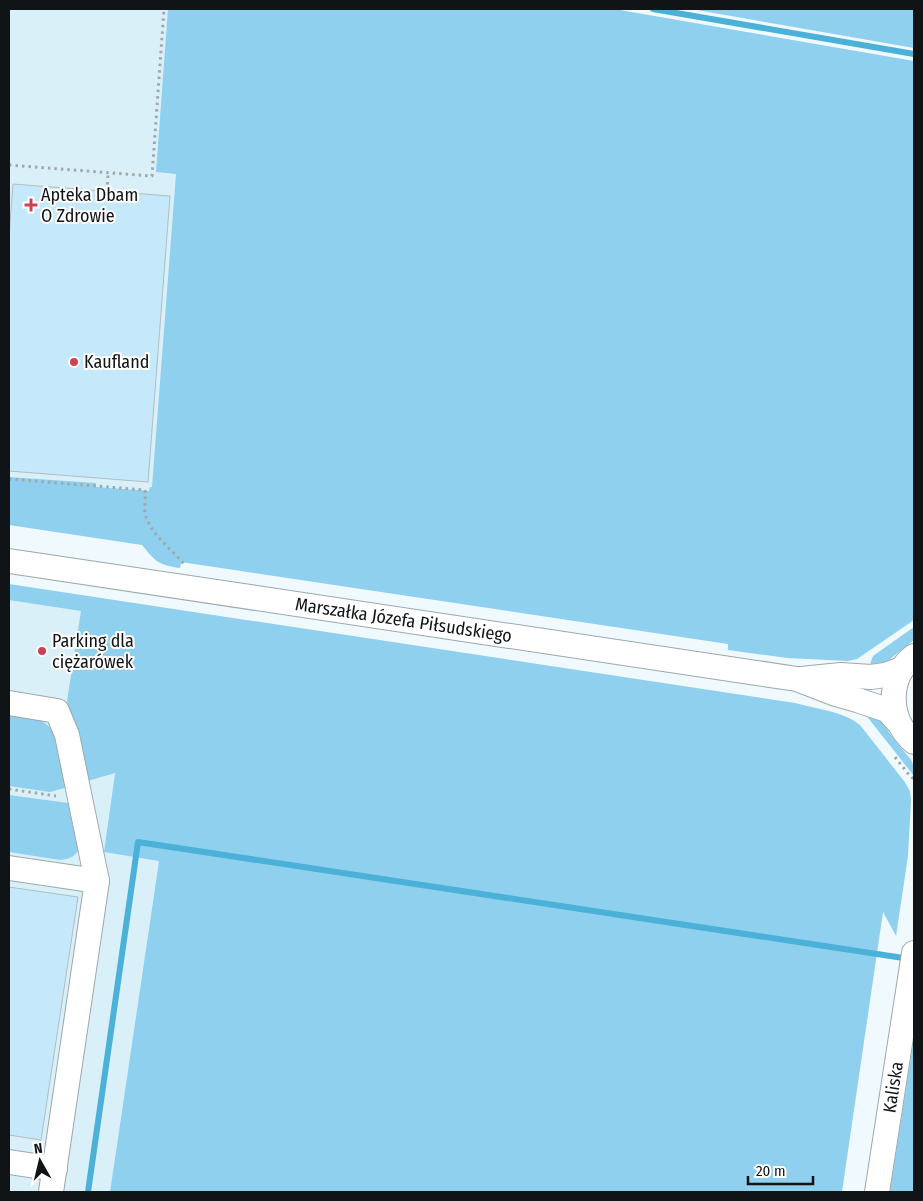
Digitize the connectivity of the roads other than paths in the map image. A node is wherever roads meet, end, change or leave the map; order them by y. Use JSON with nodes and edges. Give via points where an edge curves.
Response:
{"nodes":[{"id":1,"x":9,"y":561,"type":"edge"},
{"id":2,"x":908,"y":663,"type":"edge"},
{"id":3,"x":797,"y":679,"type":"junction"},
{"id":4,"x":9,"y":703,"type":"edge"},
{"id":5,"x":897,"y":721,"type":"junction"},
{"id":6,"x":914,"y":742,"type":"edge"},
{"id":7,"x":9,"y":868,"type":"edge"},
{"id":8,"x":97,"y":881,"type":"junction"},
{"id":9,"x":914,"y":953,"type":"edge"},
{"id":10,"x":9,"y":1162,"type":"edge"},
{"id":11,"x":55,"y":1169,"type":"junction"},
{"id":12,"x":51,"y":1192,"type":"edge"},
{"id":13,"x":878,"y":1192,"type":"edge"}],
"edges":[{"from":1,"to":3,"type":"street","name":"Marszałka Józefa Piłsudskiego"},
{"from":2,"to":3,"type":"street","name":"Marszałka Józefa Piłsudskiego","via":[[871,677],[841,675]]},
{"from":2,"to":5,"type":"street","via":[[897,679],[893,700]]},
{"from":3,"to":5,"type":"street","name":"Marszałka Józefa Piłsudskiego","via":[[887,710]]},
{"from":4,"to":8,"type":"street","via":[[56,711],[66,735]]},
{"from":5,"to":6,"type":"street"},
{"from":7,"to":8,"type":"street"},
{"from":8,"to":11,"type":"street"},
{"from":9,"to":13,"type":"street","name":"Kaliska"},
{"from":10,"to":11,"type":"street"},
{"from":11,"to":12,"type":"street"}]}
